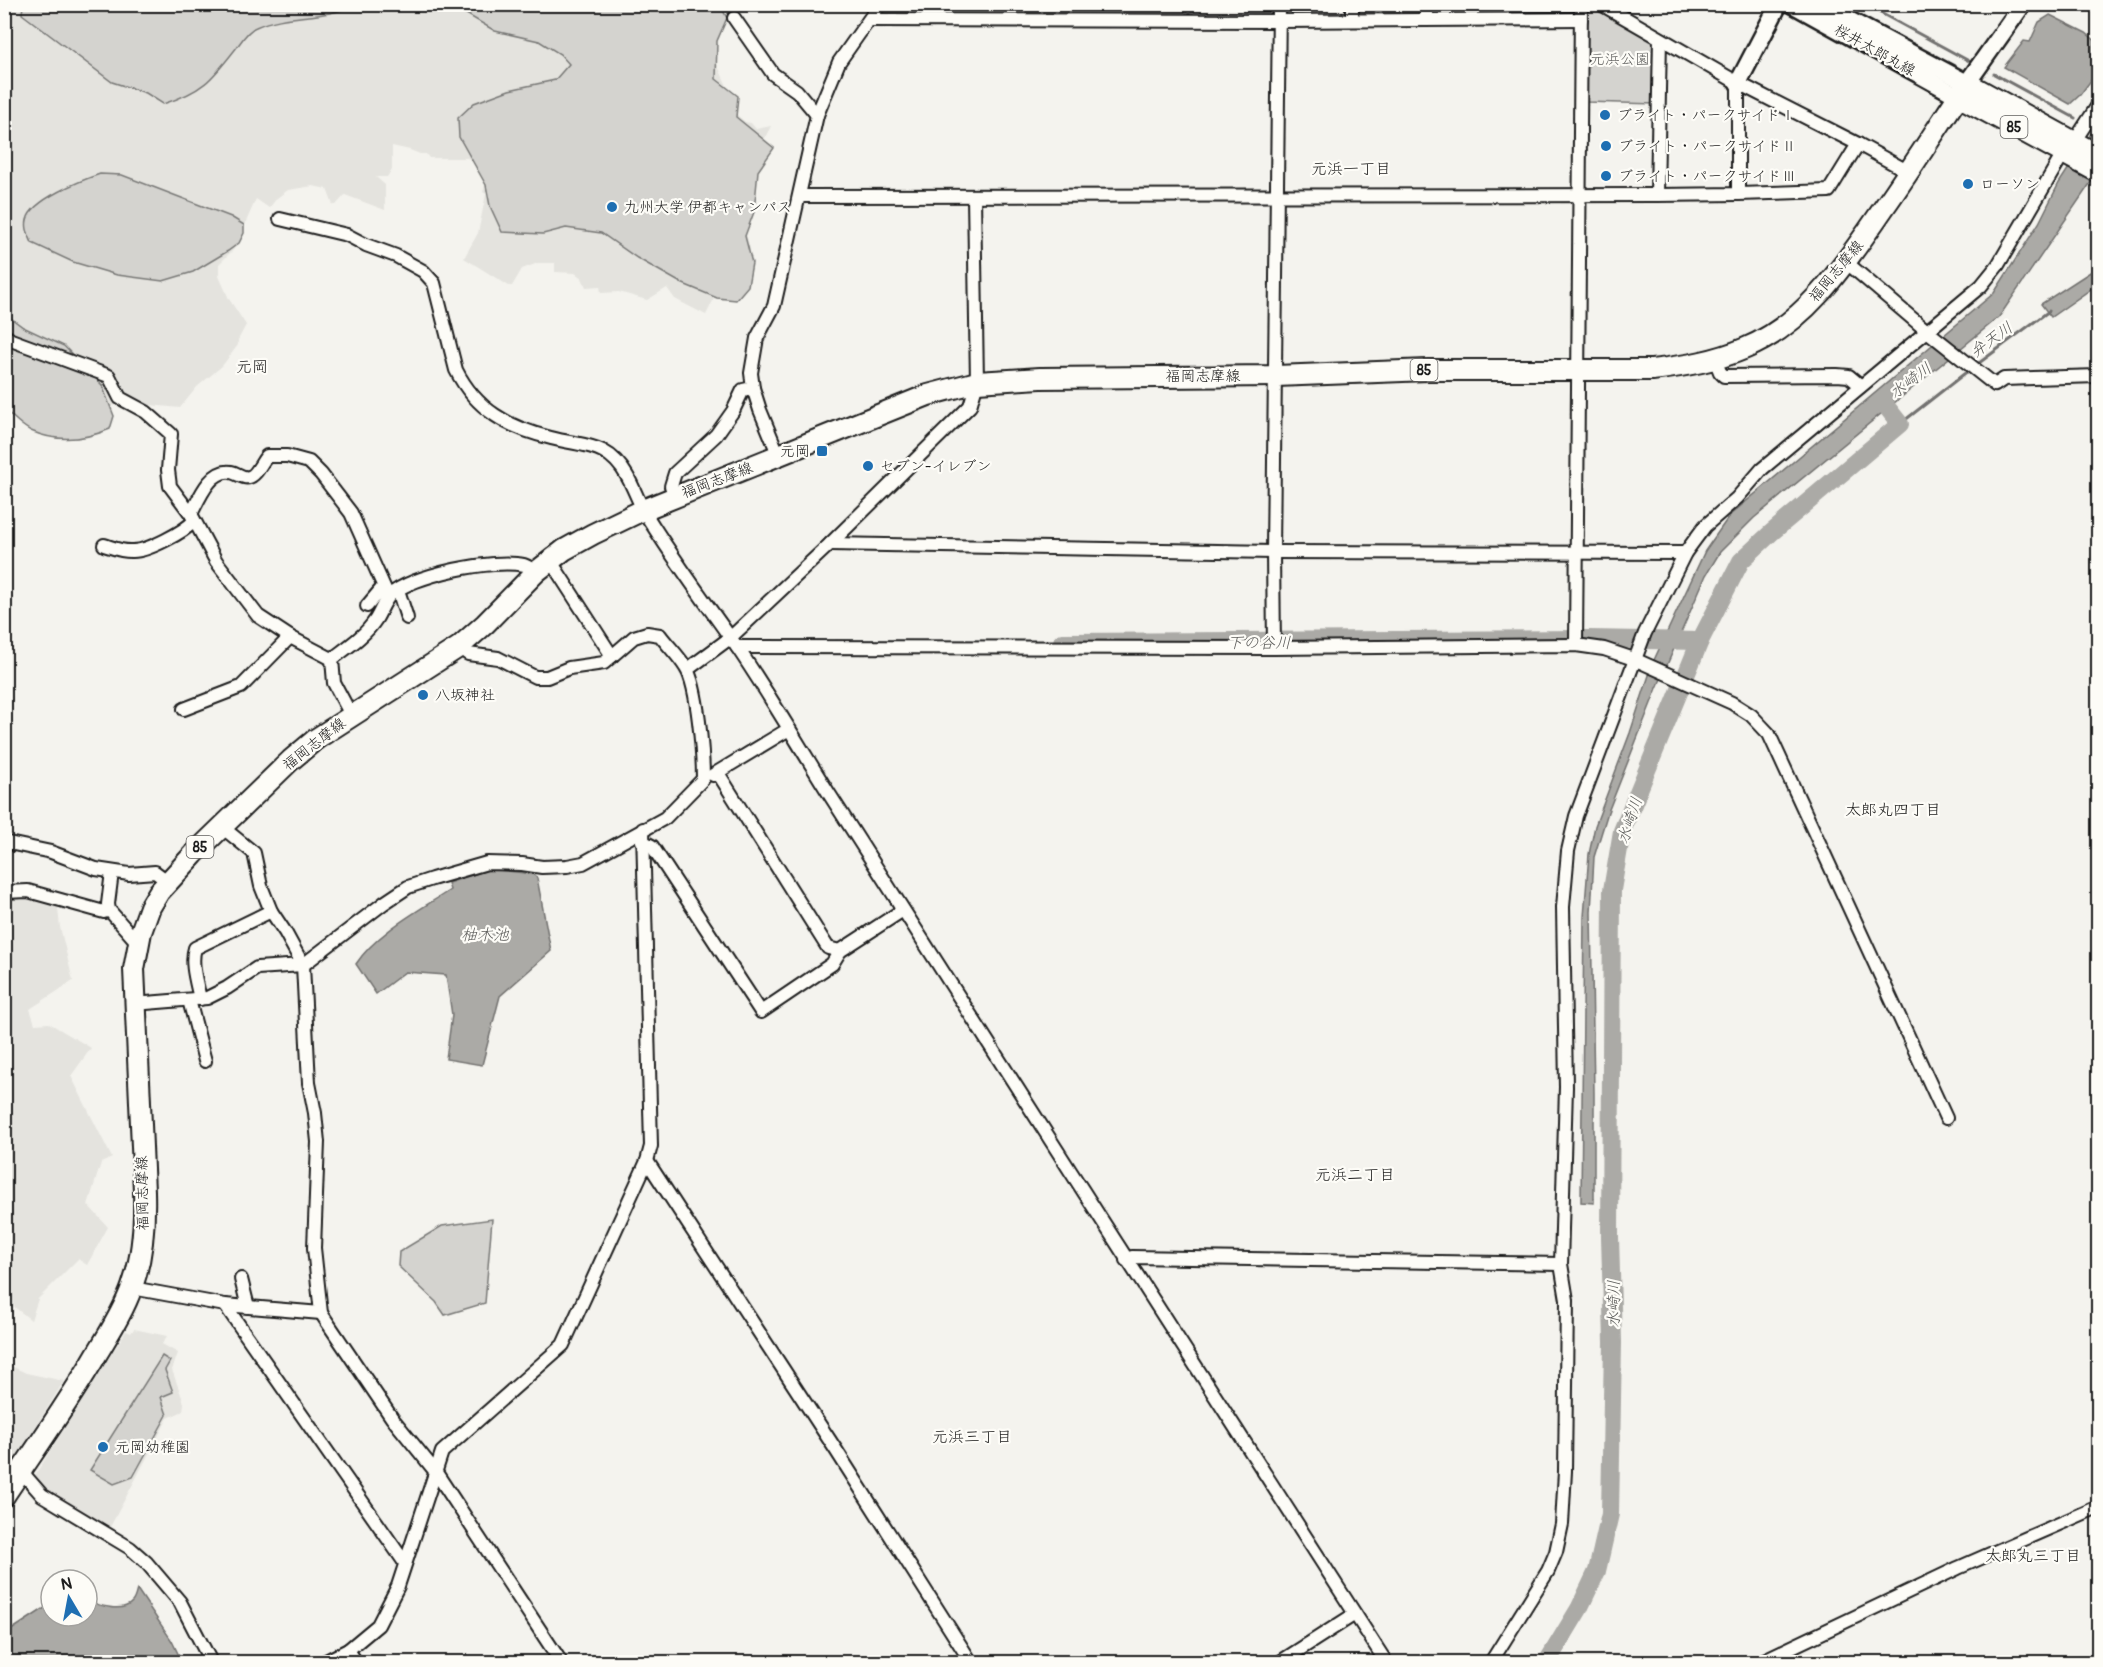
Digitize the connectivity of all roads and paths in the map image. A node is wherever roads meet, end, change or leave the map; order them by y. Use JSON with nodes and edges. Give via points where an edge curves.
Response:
{"nodes":[{"id":1,"x":880,"y":4,"type":"edge"},
{"id":2,"x":1278,"y":4,"type":"edge"},
{"id":3,"x":1352,"y":4,"type":"edge"},
{"id":4,"x":1426,"y":4,"type":"edge"},
{"id":5,"x":1581,"y":4,"type":"edge"},
{"id":6,"x":1601,"y":4,"type":"edge"},
{"id":7,"x":1779,"y":4,"type":"edge"},
{"id":8,"x":1791,"y":4,"type":"edge"},
{"id":9,"x":1819,"y":4,"type":"edge"},
{"id":10,"x":2021,"y":5,"type":"edge"},
{"id":11,"x":734,"y":18,"type":"dead end"},
{"id":12,"x":1581,"y":19,"type":"junction"},
{"id":13,"x":870,"y":20,"type":"junction"},
{"id":14,"x":1352,"y":20,"type":"junction"},
{"id":15,"x":1426,"y":20,"type":"junction"},
{"id":16,"x":1279,"y":21,"type":"junction"},
{"id":17,"x":1660,"y":38,"type":"junction"},
{"id":18,"x":1738,"y":82,"type":"junction"},
{"id":19,"x":1963,"y":90,"type":"junction"},
{"id":20,"x":2098,"y":105,"type":"edge"},
{"id":21,"x":817,"y":115,"type":"junction"},
{"id":22,"x":1858,"y":144,"type":"junction"},
{"id":23,"x":2071,"y":149,"type":"junction"},
{"id":24,"x":2098,"y":155,"type":"edge"},
{"id":25,"x":1909,"y":172,"type":"junction"},
{"id":26,"x":2098,"y":172,"type":"edge"},
{"id":27,"x":1738,"y":194,"type":"junction"},
{"id":28,"x":1657,"y":195,"type":"junction"},
{"id":29,"x":800,"y":196,"type":"junction"},
{"id":30,"x":974,"y":196,"type":"junction"},
{"id":31,"x":1276,"y":196,"type":"junction"},
{"id":32,"x":1581,"y":196,"type":"junction"},
{"id":33,"x":280,"y":219,"type":"dead end"},
{"id":34,"x":1846,"y":262,"type":"junction"},
{"id":35,"x":1927,"y":331,"type":"junction"},
{"id":36,"x":4,"y":335,"type":"edge"},
{"id":37,"x":1715,"y":359,"type":"junction"},
{"id":38,"x":1579,"y":369,"type":"junction"},
{"id":39,"x":1276,"y":376,"type":"junction"},
{"id":40,"x":2098,"y":376,"type":"edge"},
{"id":41,"x":977,"y":382,"type":"junction"},
{"id":42,"x":1861,"y":386,"type":"junction"},
{"id":43,"x":753,"y":388,"type":"junction"},
{"id":44,"x":779,"y":456,"type":"junction"},
{"id":45,"x":676,"y":497,"type":"junction"},
{"id":46,"x":643,"y":510,"type":"junction"},
{"id":47,"x":193,"y":517,"type":"junction"},
{"id":48,"x":104,"y":544,"type":"dead end"},
{"id":49,"x":830,"y":544,"type":"junction"},
{"id":50,"x":1273,"y":552,"type":"junction"},
{"id":51,"x":1685,"y":553,"type":"junction"},
{"id":52,"x":1578,"y":554,"type":"junction"},
{"id":53,"x":543,"y":566,"type":"junction"},
{"id":54,"x":390,"y":591,"type":"junction"},
{"id":55,"x":367,"y":606,"type":"dead end"},
{"id":56,"x":407,"y":618,"type":"dead end"},
{"id":57,"x":290,"y":637,"type":"junction"},
{"id":58,"x":1575,"y":641,"type":"junction"},
{"id":59,"x":1274,"y":642,"type":"junction"},
{"id":60,"x":733,"y":643,"type":"junction"},
{"id":61,"x":459,"y":647,"type":"junction"},
{"id":62,"x":612,"y":656,"type":"junction"},
{"id":63,"x":332,"y":659,"type":"junction"},
{"id":64,"x":1637,"y":661,"type":"junction"},
{"id":65,"x":688,"y":669,"type":"junction"},
{"id":66,"x":184,"y":709,"type":"dead end"},
{"id":67,"x":351,"y":715,"type":"junction"},
{"id":68,"x":789,"y":729,"type":"junction"},
{"id":69,"x":718,"y":773,"type":"junction"},
{"id":70,"x":703,"y":779,"type":"junction"},
{"id":71,"x":222,"y":827,"type":"junction"},
{"id":72,"x":643,"y":835,"type":"junction"},
{"id":73,"x":4,"y":842,"type":"edge"},
{"id":74,"x":112,"y":872,"type":"junction"},
{"id":75,"x":167,"y":881,"type":"junction"},
{"id":76,"x":4,"y":892,"type":"edge"},
{"id":77,"x":109,"y":910,"type":"junction"},
{"id":78,"x":271,"y":910,"type":"junction"},
{"id":79,"x":903,"y":910,"type":"junction"},
{"id":80,"x":138,"y":943,"type":"junction"},
{"id":81,"x":840,"y":951,"type":"junction"},
{"id":82,"x":303,"y":965,"type":"junction"},
{"id":83,"x":194,"y":1000,"type":"junction"},
{"id":84,"x":134,"y":1004,"type":"junction"},
{"id":85,"x":205,"y":1061,"type":"dead end"},
{"id":86,"x":1946,"y":1118,"type":"dead end"},
{"id":87,"x":647,"y":1161,"type":"junction"},
{"id":88,"x":1126,"y":1260,"type":"junction"},
{"id":89,"x":1561,"y":1264,"type":"junction"},
{"id":90,"x":241,"y":1279,"type":"dead end"},
{"id":91,"x":132,"y":1288,"type":"junction"},
{"id":92,"x":225,"y":1305,"type":"junction"},
{"id":93,"x":248,"y":1307,"type":"junction"},
{"id":94,"x":321,"y":1313,"type":"junction"},
{"id":95,"x":21,"y":1471,"type":"junction"},
{"id":96,"x":435,"y":1471,"type":"junction"},
{"id":97,"x":4,"y":1496,"type":"edge"},
{"id":98,"x":2098,"y":1507,"type":"edge"},
{"id":99,"x":405,"y":1563,"type":"junction"},
{"id":100,"x":1355,"y":1614,"type":"junction"},
{"id":101,"x":348,"y":1650,"type":"junction"},
{"id":102,"x":211,"y":1662,"type":"edge"},
{"id":103,"x":324,"y":1662,"type":"edge"},
{"id":104,"x":356,"y":1662,"type":"edge"},
{"id":105,"x":561,"y":1662,"type":"edge"},
{"id":106,"x":971,"y":1662,"type":"edge"},
{"id":107,"x":1280,"y":1662,"type":"edge"},
{"id":108,"x":1386,"y":1662,"type":"edge"},
{"id":109,"x":1491,"y":1662,"type":"edge"},
{"id":110,"x":1760,"y":1662,"type":"edge"}],
"edges":[{"from":1,"to":13,"type":"street"},
{"from":2,"to":16,"type":"street"},
{"from":3,"to":14,"type":"street"},
{"from":4,"to":15,"type":"street"},
{"from":5,"to":12,"type":"street"},
{"from":6,"to":17,"type":"street"},
{"from":7,"to":18,"type":"main road"},
{"from":8,"to":19,"type":"main road","name":"桜井太郎丸線"},
{"from":9,"to":19,"type":"main road","name":"桜井太郎丸線"},
{"from":10,"to":19,"type":"main road"},
{"from":11,"to":21,"type":"street","via":[[773,74],[797,92]]},
{"from":12,"to":15,"type":"street"},
{"from":12,"to":32,"type":"street"},
{"from":13,"to":16,"type":"street"},
{"from":13,"to":21,"type":"street","via":[[839,62]]},
{"from":14,"to":15,"type":"street"},
{"from":14,"to":16,"type":"street"},
{"from":16,"to":31,"type":"street"},
{"from":17,"to":18,"type":"street"},
{"from":17,"to":28,"type":"street"},
{"from":18,"to":22,"type":"street"},
{"from":18,"to":27,"type":"street"},
{"from":19,"to":23,"type":"main road","number":"85"},
{"from":19,"to":25,"type":"main road","name":"福岡志摩線","number":"85"},
{"from":20,"to":23,"type":"street"},
{"from":21,"to":29,"type":"street"},
{"from":22,"to":25,"type":"street"},
{"from":22,"to":27,"type":"street","via":[[1829,191]]},
{"from":23,"to":24,"type":"main road","number":"85"},
{"from":23,"to":26,"type":"main road","number":"85"},
{"from":23,"to":35,"type":"street","via":[[1998,265],[1981,286]]},
{"from":25,"to":34,"type":"main road","name":"福岡志摩線","number":"85"},
{"from":27,"to":28,"type":"street"},
{"from":28,"to":32,"type":"street"},
{"from":29,"to":30,"type":"street"},
{"from":29,"to":43,"type":"street","via":[[774,306],[757,338]]},
{"from":30,"to":31,"type":"street"},
{"from":30,"to":41,"type":"street"},
{"from":31,"to":32,"type":"street"},
{"from":31,"to":39,"type":"street"},
{"from":32,"to":38,"type":"street"},
{"from":33,"to":46,"type":"street","via":[[347,235],[423,271],[434,283],[456,370],[479,403],[494,417],[522,429],[598,447],[610,454],[626,474]]},
{"from":34,"to":35,"type":"street"},
{"from":34,"to":37,"type":"main road","name":"福岡志摩線","number":"85","via":[[1819,295],[1782,327],[1748,348]]},
{"from":35,"to":40,"type":"street","via":[[1995,385],[2004,379]]},
{"from":35,"to":42,"type":"street"},
{"from":36,"to":47,"type":"street","via":[[109,376],[120,398],[146,412],[171,434],[170,486]]},
{"from":37,"to":38,"type":"main road","name":"福岡志摩線","number":"85","via":[[1652,370]]},
{"from":37,"to":42,"type":"street","via":[[1724,376],[1837,375],[1849,376]]},
{"from":38,"to":39,"type":"main road","name":"福岡志摩線","number":"85"},
{"from":38,"to":52,"type":"street"},
{"from":39,"to":41,"type":"main road","name":"福岡志摩線","number":"85"},
{"from":39,"to":50,"type":"street"},
{"from":41,"to":44,"type":"main road","name":"福岡志摩線","number":"85","via":[[928,395]]},
{"from":41,"to":49,"type":"street","via":[[970,406]]},
{"from":42,"to":51,"type":"street","via":[[1762,469],[1705,526]]},
{"from":43,"to":44,"type":"street"},
{"from":43,"to":45,"type":"street","via":[[743,390],[716,435],[675,473],[671,486]]},
{"from":44,"to":45,"type":"main road","name":"福岡志摩線","number":"85"},
{"from":45,"to":46,"type":"main road","name":"福岡志摩線","number":"85"},
{"from":46,"to":53,"type":"main road","name":"福岡志摩線","number":"85","via":[[592,534]]},
{"from":46,"to":60,"type":"street"},
{"from":47,"to":48,"type":"street","via":[[188,527],[139,550],[120,550]]},
{"from":47,"to":54,"type":"street","via":[[206,487],[223,472],[247,478],[267,456],[309,462],[351,513]]},
{"from":47,"to":57,"type":"street","via":[[216,561],[258,616]]},
{"from":49,"to":50,"type":"street"},
{"from":49,"to":60,"type":"street"},
{"from":50,"to":52,"type":"street"},
{"from":50,"to":59,"type":"street"},
{"from":51,"to":52,"type":"street"},
{"from":51,"to":64,"type":"street","via":[[1645,633]]},
{"from":52,"to":58,"type":"street"},
{"from":53,"to":54,"type":"street","via":[[469,568],[424,576]]},
{"from":53,"to":61,"type":"main road","name":"福岡志摩線","number":"85"},
{"from":53,"to":62,"type":"street"},
{"from":54,"to":55,"type":"street"},
{"from":54,"to":56,"type":"street"},
{"from":54,"to":63,"type":"street","via":[[375,620],[357,641]]},
{"from":57,"to":63,"type":"street"},
{"from":57,"to":66,"type":"street","via":[[241,687]]},
{"from":58,"to":59,"type":"street"},
{"from":58,"to":64,"type":"street"},
{"from":59,"to":60,"type":"street"},
{"from":60,"to":65,"type":"street"},
{"from":60,"to":68,"type":"street"},
{"from":61,"to":62,"type":"street","via":[[468,654],[498,658],[535,677],[604,663]]},
{"from":61,"to":67,"type":"main road","name":"福岡志摩線","number":"85"},
{"from":62,"to":65,"type":"street","via":[[634,637],[646,633],[660,635]]},
{"from":63,"to":67,"type":"street","via":[[334,683]]},
{"from":64,"to":86,"type":"street","via":[[1732,703],[1751,715],[1769,734]]},
{"from":64,"to":89,"type":"street","via":[[1576,816],[1568,851],[1563,907],[1566,1087]]},
{"from":65,"to":70,"type":"street"},
{"from":67,"to":71,"type":"main road","name":"福岡志摩線","number":"85","via":[[291,760]]},
{"from":68,"to":69,"type":"street"},
{"from":68,"to":79,"type":"street"},
{"from":69,"to":70,"type":"street"},
{"from":69,"to":81,"type":"street","via":[[828,948]]},
{"from":70,"to":72,"type":"street"},
{"from":71,"to":75,"type":"main road","name":"福岡志摩線","number":"85"},
{"from":71,"to":78,"type":"street","via":[[254,853]]},
{"from":72,"to":81,"type":"street","via":[[761,1012],[832,964]]},
{"from":72,"to":82,"type":"street","via":[[583,863],[542,867],[487,863],[408,887]]},
{"from":72,"to":87,"type":"street","via":[[651,1146]]},
{"from":73,"to":74,"type":"street"},
{"from":74,"to":75,"type":"street","via":[[155,872]]},
{"from":74,"to":77,"type":"street"},
{"from":75,"to":80,"type":"main road","name":"福岡志摩線","number":"85","via":[[150,907]]},
{"from":76,"to":77,"type":"street","via":[[28,891],[104,912]]},
{"from":77,"to":80,"type":"street"},
{"from":78,"to":82,"type":"street"},
{"from":78,"to":83,"type":"street","via":[[195,948]]},
{"from":79,"to":81,"type":"street"},
{"from":79,"to":88,"type":"street"},
{"from":80,"to":84,"type":"main road","name":"福岡志摩線","number":"85"},
{"from":82,"to":83,"type":"street","via":[[257,968],[228,988]]},
{"from":82,"to":94,"type":"street","via":[[309,1083],[319,1151],[314,1248]]},
{"from":83,"to":84,"type":"street"},
{"from":83,"to":85,"type":"street"},
{"from":84,"to":91,"type":"main road","name":"福岡志摩線","number":"85","via":[[145,1225]]},
{"from":87,"to":96,"type":"street","via":[[563,1345],[442,1452]]},
{"from":87,"to":106,"type":"street"},
{"from":88,"to":89,"type":"street","via":[[1132,1257]]},
{"from":88,"to":100,"type":"street"},
{"from":89,"to":109,"type":"street","via":[[1567,1300],[1562,1524],[1548,1571]]},
{"from":90,"to":93,"type":"street"},
{"from":91,"to":92,"type":"street"},
{"from":91,"to":95,"type":"main road","name":"福岡志摩線","number":"85","via":[[68,1403]]},
{"from":92,"to":93,"type":"street"},
{"from":92,"to":99,"type":"street"},
{"from":93,"to":94,"type":"street"},
{"from":94,"to":96,"type":"street","via":[[392,1418]]},
{"from":95,"to":97,"type":"main road","name":"福岡志摩線","number":"85"},
{"from":95,"to":102,"type":"street","via":[[42,1495],[130,1548],[161,1577],[180,1602]]},
{"from":96,"to":99,"type":"street"},
{"from":96,"to":105,"type":"street"},
{"from":98,"to":110,"type":"street"},
{"from":99,"to":101,"type":"street","via":[[378,1625]]},
{"from":100,"to":107,"type":"street"},
{"from":100,"to":108,"type":"street"},
{"from":101,"to":103,"type":"street"},
{"from":101,"to":104,"type":"street"}]}
